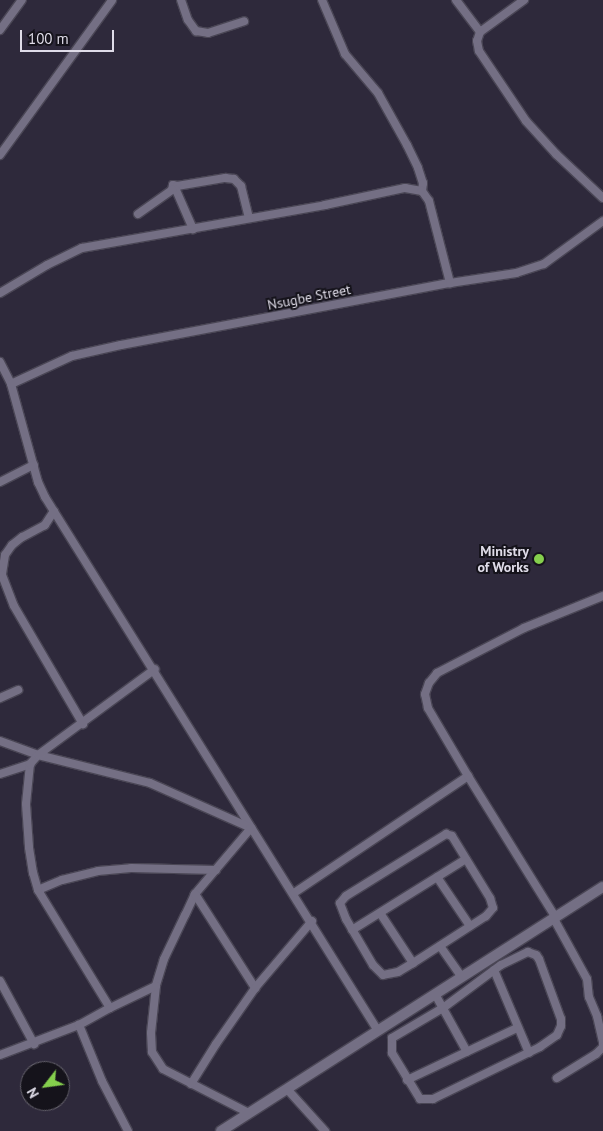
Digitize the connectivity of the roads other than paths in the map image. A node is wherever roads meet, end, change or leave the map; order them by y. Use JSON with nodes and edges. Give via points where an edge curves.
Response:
{"nodes":[{"id":1,"x":22,"y":0,"type":"edge"},
{"id":2,"x":112,"y":0,"type":"edge"},
{"id":3,"x":181,"y":0,"type":"edge"},
{"id":4,"x":322,"y":0,"type":"edge"},
{"id":5,"x":456,"y":0,"type":"edge"},
{"id":6,"x":524,"y":0,"type":"edge"},
{"id":7,"x":244,"y":21,"type":"dead end"},
{"id":8,"x":0,"y":30,"type":"edge"},
{"id":9,"x":480,"y":32,"type":"junction"},
{"id":10,"x":0,"y":154,"type":"edge"},
{"id":11,"x":175,"y":189,"type":"junction"},
{"id":12,"x":422,"y":191,"type":"junction"},
{"id":13,"x":603,"y":198,"type":"edge"},
{"id":14,"x":138,"y":214,"type":"dead end"},
{"id":15,"x":249,"y":218,"type":"junction"},
{"id":16,"x":603,"y":221,"type":"edge"},
{"id":17,"x":193,"y":229,"type":"junction"},
{"id":18,"x":450,"y":283,"type":"junction"},
{"id":19,"x":0,"y":293,"type":"edge"},
{"id":20,"x":0,"y":362,"type":"edge"},
{"id":21,"x":12,"y":384,"type":"junction"},
{"id":22,"x":34,"y":465,"type":"junction"},
{"id":23,"x":0,"y":482,"type":"edge"},
{"id":24,"x":54,"y":511,"type":"junction"},
{"id":25,"x":603,"y":596,"type":"edge"},
{"id":26,"x":155,"y":669,"type":"junction"},
{"id":27,"x":18,"y":690,"type":"dead end"},
{"id":28,"x":0,"y":698,"type":"edge"},
{"id":29,"x":83,"y":724,"type":"junction"},
{"id":30,"x":0,"y":741,"type":"edge"},
{"id":31,"x":38,"y":755,"type":"junction"},
{"id":32,"x":30,"y":764,"type":"junction"},
{"id":33,"x":0,"y":774,"type":"edge"},
{"id":34,"x":468,"y":776,"type":"junction"},
{"id":35,"x":251,"y":828,"type":"junction"},
{"id":36,"x":466,"y":859,"type":"junction"},
{"id":37,"x":216,"y":870,"type":"junction"},
{"id":38,"x":437,"y":877,"type":"junction"},
{"id":39,"x":603,"y":887,"type":"edge"},
{"id":40,"x":38,"y":890,"type":"junction"},
{"id":41,"x":294,"y":893,"type":"junction"},
{"id":42,"x":195,"y":894,"type":"junction"},
{"id":43,"x":380,"y":913,"type":"junction"},
{"id":44,"x":555,"y":918,"type":"junction"},
{"id":45,"x":312,"y":922,"type":"junction"},
{"id":46,"x":470,"y":926,"type":"junction"},
{"id":47,"x":352,"y":930,"type":"junction"},
{"id":48,"x":440,"y":946,"type":"junction"},
{"id":49,"x":413,"y":963,"type":"junction"},
{"id":50,"x":494,"y":970,"type":"junction"},
{"id":51,"x":462,"y":977,"type":"junction"},
{"id":52,"x":0,"y":981,"type":"edge"},
{"id":53,"x":156,"y":986,"type":"junction"},
{"id":54,"x":255,"y":988,"type":"junction"},
{"id":55,"x":435,"y":994,"type":"junction"},
{"id":56,"x":110,"y":1008,"type":"junction"},
{"id":57,"x":443,"y":1008,"type":"junction"},
{"id":58,"x":79,"y":1025,"type":"junction"},
{"id":59,"x":517,"y":1028,"type":"junction"},
{"id":60,"x":378,"y":1031,"type":"junction"},
{"id":61,"x":34,"y":1044,"type":"junction"},
{"id":62,"x":2,"y":1052,"type":"edge"},
{"id":63,"x":468,"y":1052,"type":"junction"},
{"id":64,"x":529,"y":1053,"type":"junction"},
{"id":65,"x":557,"y":1078,"type":"dead end"},
{"id":66,"x":407,"y":1080,"type":"junction"},
{"id":67,"x":191,"y":1084,"type":"junction"},
{"id":68,"x":287,"y":1089,"type":"junction"},
{"id":69,"x":249,"y":1113,"type":"junction"},
{"id":70,"x":128,"y":1131,"type":"edge"},
{"id":71,"x":221,"y":1131,"type":"edge"},
{"id":72,"x":325,"y":1131,"type":"edge"}],
"edges":[{"from":1,"to":8,"type":"street"},
{"from":2,"to":10,"type":"street"},
{"from":3,"to":7,"type":"street","via":[[196,31],[208,33]]},
{"from":4,"to":12,"type":"street","via":[[345,54],[378,93],[407,145],[423,183]]},
{"from":5,"to":9,"type":"street"},
{"from":6,"to":9,"type":"street"},
{"from":9,"to":13,"type":"street","via":[[476,41],[479,51],[516,110]]},
{"from":11,"to":14,"type":"street"},
{"from":11,"to":15,"type":"street","via":[[234,179],[241,186]]},
{"from":11,"to":17,"type":"street"},
{"from":12,"to":15,"type":"street","via":[[405,188]]},
{"from":12,"to":18,"type":"street","via":[[429,201]]},
{"from":15,"to":17,"type":"street"},
{"from":16,"to":18,"type":"street","name":"Nsugbe Street","via":[[544,264],[516,273]]},
{"from":17,"to":19,"type":"street","via":[[82,248]]},
{"from":18,"to":21,"type":"street","name":"Nsugbe Street","via":[[72,356]]},
{"from":20,"to":21,"type":"street"},
{"from":21,"to":22,"type":"street"},
{"from":22,"to":23,"type":"street"},
{"from":22,"to":24,"type":"street","via":[[38,482]]},
{"from":24,"to":26,"type":"street"},
{"from":24,"to":29,"type":"street","via":[[45,525],[12,546],[5,555],[2,575],[14,606]]},
{"from":25,"to":34,"type":"street","via":[[524,628],[438,674],[429,683],[425,694],[428,708]]},
{"from":26,"to":29,"type":"street"},
{"from":26,"to":35,"type":"street"},
{"from":27,"to":28,"type":"street"},
{"from":29,"to":31,"type":"street"},
{"from":30,"to":31,"type":"street"},
{"from":31,"to":32,"type":"street"},
{"from":31,"to":35,"type":"street","via":[[150,784]]},
{"from":32,"to":33,"type":"street"},
{"from":32,"to":40,"type":"street","via":[[26,804],[29,847]]},
{"from":34,"to":41,"type":"street"},
{"from":34,"to":44,"type":"street"},
{"from":35,"to":37,"type":"street"},
{"from":35,"to":41,"type":"street"},
{"from":36,"to":38,"type":"street"},
{"from":36,"to":46,"type":"street","via":[[493,908]]},
{"from":36,"to":47,"type":"street","via":[[449,834],[436,838],[342,899],[340,908]]},
{"from":37,"to":40,"type":"street","via":[[131,868],[98,871]]},
{"from":37,"to":42,"type":"street"},
{"from":38,"to":43,"type":"street"},
{"from":38,"to":46,"type":"street"},
{"from":39,"to":44,"type":"street"},
{"from":40,"to":56,"type":"street"},
{"from":41,"to":45,"type":"street"},
{"from":42,"to":53,"type":"street","via":[[164,959]]},
{"from":42,"to":54,"type":"street"},
{"from":43,"to":47,"type":"street"},
{"from":43,"to":49,"type":"street"},
{"from":44,"to":51,"type":"street"},
{"from":44,"to":65,"type":"street","via":[[587,979],[603,1043],[596,1054]]},
{"from":45,"to":54,"type":"street"},
{"from":45,"to":60,"type":"street"},
{"from":46,"to":48,"type":"street"},
{"from":47,"to":49,"type":"street","via":[[373,965],[383,975],[398,972]]},
{"from":48,"to":49,"type":"street"},
{"from":48,"to":51,"type":"street"},
{"from":50,"to":57,"type":"street"},
{"from":50,"to":59,"type":"street"},
{"from":50,"to":64,"type":"street","via":[[528,952],[539,959],[562,1026],[558,1035]]},
{"from":51,"to":55,"type":"street"},
{"from":52,"to":61,"type":"street"},
{"from":53,"to":56,"type":"street"},
{"from":53,"to":67,"type":"street","via":[[152,1052],[163,1069]]},
{"from":54,"to":67,"type":"street"},
{"from":55,"to":57,"type":"street"},
{"from":55,"to":60,"type":"street"},
{"from":56,"to":58,"type":"street"},
{"from":57,"to":63,"type":"street"},
{"from":57,"to":66,"type":"street","via":[[392,1038],[392,1053]]},
{"from":58,"to":61,"type":"street"},
{"from":58,"to":70,"type":"street","via":[[102,1081]]},
{"from":59,"to":63,"type":"street"},
{"from":59,"to":64,"type":"street"},
{"from":60,"to":68,"type":"street"},
{"from":61,"to":62,"type":"street"},
{"from":63,"to":66,"type":"street"},
{"from":64,"to":66,"type":"street","via":[[433,1099],[420,1099]]},
{"from":67,"to":69,"type":"street"},
{"from":68,"to":69,"type":"street"},
{"from":68,"to":72,"type":"street"},
{"from":69,"to":71,"type":"street"}]}
